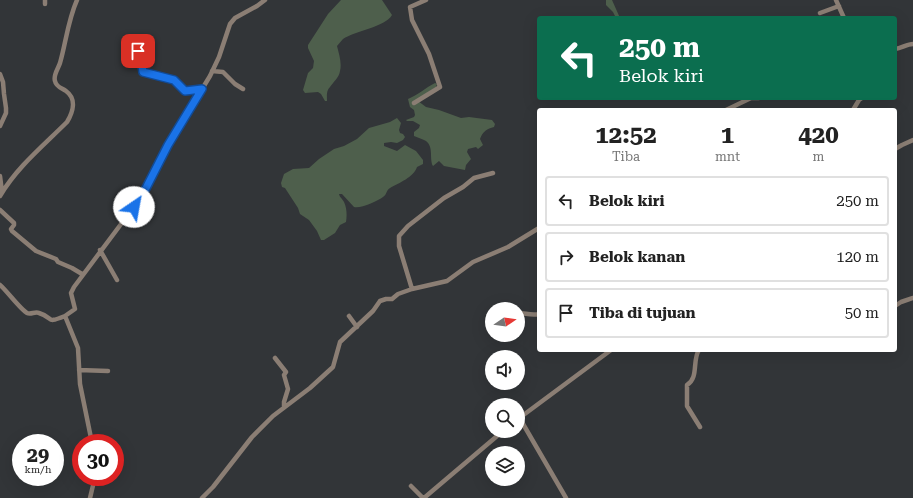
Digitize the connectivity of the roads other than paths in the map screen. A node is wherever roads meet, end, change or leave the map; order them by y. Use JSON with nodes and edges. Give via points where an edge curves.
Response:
{"nodes":[{"id":1,"x":77,"y":0,"type":"edge"},
{"id":2,"x":265,"y":0,"type":"edge"},
{"id":3,"x":426,"y":0,"type":"edge"},
{"id":4,"x":836,"y":0,"type":"edge"},
{"id":5,"x":839,"y":6,"type":"junction"},
{"id":6,"x":820,"y":13,"type":"dead end"},
{"id":7,"x":843,"y":16,"type":"edge"},
{"id":8,"x":132,"y":43,"type":"dead end"},
{"id":9,"x":913,"y":44,"type":"edge"},
{"id":10,"x":897,"y":49,"type":"edge"},
{"id":11,"x":212,"y":71,"type":"junction"},
{"id":12,"x":0,"y":74,"type":"edge"},
{"id":13,"x":202,"y":89,"type":"junction"},
{"id":14,"x":243,"y":89,"type":"dead end"},
{"id":15,"x":747,"y":100,"type":"edge"},
{"id":16,"x":414,"y":103,"type":"dead end"},
{"id":17,"x":730,"y":108,"type":"edge"},
{"id":18,"x":0,"y":126,"type":"edge"},
{"id":19,"x":913,"y":140,"type":"edge"},
{"id":20,"x":897,"y":148,"type":"edge"},
{"id":21,"x":493,"y":173,"type":"dead end"},
{"id":22,"x":0,"y":176,"type":"edge"},
{"id":23,"x":1,"y":194,"type":"edge"},
{"id":24,"x":0,"y":210,"type":"edge"},
{"id":25,"x":537,"y":229,"type":"edge"},
{"id":26,"x":100,"y":250,"type":"junction"},
{"id":27,"x":82,"y":274,"type":"junction"},
{"id":28,"x":117,"y":280,"type":"dead end"},
{"id":29,"x":0,"y":285,"type":"edge"},
{"id":30,"x":412,"y":289,"type":"junction"},
{"id":31,"x":913,"y":298,"type":"edge"},
{"id":32,"x":897,"y":305,"type":"edge"},
{"id":33,"x":525,"y":313,"type":"edge"},
{"id":34,"x":537,"y":314,"type":"edge"},
{"id":35,"x":65,"y":316,"type":"junction"},
{"id":36,"x":349,"y":316,"type":"dead end"},
{"id":37,"x":357,"y":327,"type":"junction"},
{"id":38,"x":608,"y":352,"type":"edge"},
{"id":39,"x":698,"y":352,"type":"edge"},
{"id":40,"x":275,"y":358,"type":"dead end"},
{"id":41,"x":79,"y":370,"type":"junction"},
{"id":42,"x":108,"y":371,"type":"dead end"},
{"id":43,"x":284,"y":407,"type":"junction"},
{"id":44,"x":525,"y":414,"type":"edge"},
{"id":45,"x":700,"y":427,"type":"dead end"},
{"id":46,"x":525,"y":428,"type":"edge"},
{"id":47,"x":90,"y":434,"type":"edge"},
{"id":48,"x":495,"y":438,"type":"edge"},
{"id":49,"x":93,"y":486,"type":"edge"},
{"id":50,"x":411,"y":486,"type":"dead end"},
{"id":51,"x":90,"y":498,"type":"edge"},
{"id":52,"x":202,"y":498,"type":"edge"},
{"id":53,"x":424,"y":498,"type":"edge"},
{"id":54,"x":566,"y":498,"type":"edge"}],
"edges":[{"from":1,"to":23,"type":"street","via":[[54,77],[56,85],[71,97],[71,116],[25,164]]},
{"from":2,"to":11,"type":"street","via":[[235,18],[230,24]]},
{"from":3,"to":16,"type":"street","via":[[410,7],[412,20],[429,54],[440,87]]},
{"from":4,"to":5,"type":"street"},
{"from":5,"to":6,"type":"street"},
{"from":5,"to":7,"type":"street"},
{"from":8,"to":13,"type":"street","via":[[144,60],[143,72],[174,80],[185,91]]},
{"from":9,"to":10,"type":"street"},
{"from":11,"to":13,"type":"street"},
{"from":11,"to":14,"type":"street","via":[[223,72],[234,84]]},
{"from":12,"to":18,"type":"street","via":[[4,82],[6,108]]},
{"from":13,"to":26,"type":"street","via":[[168,145],[142,196]]},
{"from":15,"to":17,"type":"street"},
{"from":19,"to":20,"type":"street"},
{"from":21,"to":30,"type":"street","via":[[474,178],[444,198],[399,236],[399,246]]},
{"from":22,"to":23,"type":"street"},
{"from":24,"to":27,"type":"street","via":[[14,223],[12,232],[30,248]]},
{"from":25,"to":30,"type":"street","via":[[508,247],[473,262],[448,281]]},
{"from":26,"to":27,"type":"street"},
{"from":26,"to":28,"type":"street"},
{"from":27,"to":35,"type":"street","via":[[71,293],[75,309]]},
{"from":29,"to":35,"type":"street","via":[[27,313],[40,313],[54,321]]},
{"from":30,"to":37,"type":"street","via":[[392,299],[380,301]]},
{"from":31,"to":32,"type":"street"},
{"from":33,"to":34,"type":"street"},
{"from":35,"to":41,"type":"street","via":[[78,348]]},
{"from":36,"to":37,"type":"street"},
{"from":37,"to":43,"type":"street","via":[[340,342],[333,367]]},
{"from":38,"to":44,"type":"street"},
{"from":39,"to":45,"type":"street","via":[[692,380],[687,385],[687,402]]},
{"from":40,"to":43,"type":"street","via":[[286,372],[284,375],[288,389]]},
{"from":41,"to":42,"type":"street"},
{"from":41,"to":47,"type":"street"},
{"from":43,"to":52,"type":"street","via":[[252,437],[226,473]]},
{"from":46,"to":54,"type":"street"},
{"from":48,"to":53,"type":"street"},
{"from":49,"to":51,"type":"street"},
{"from":50,"to":53,"type":"street"}]}
